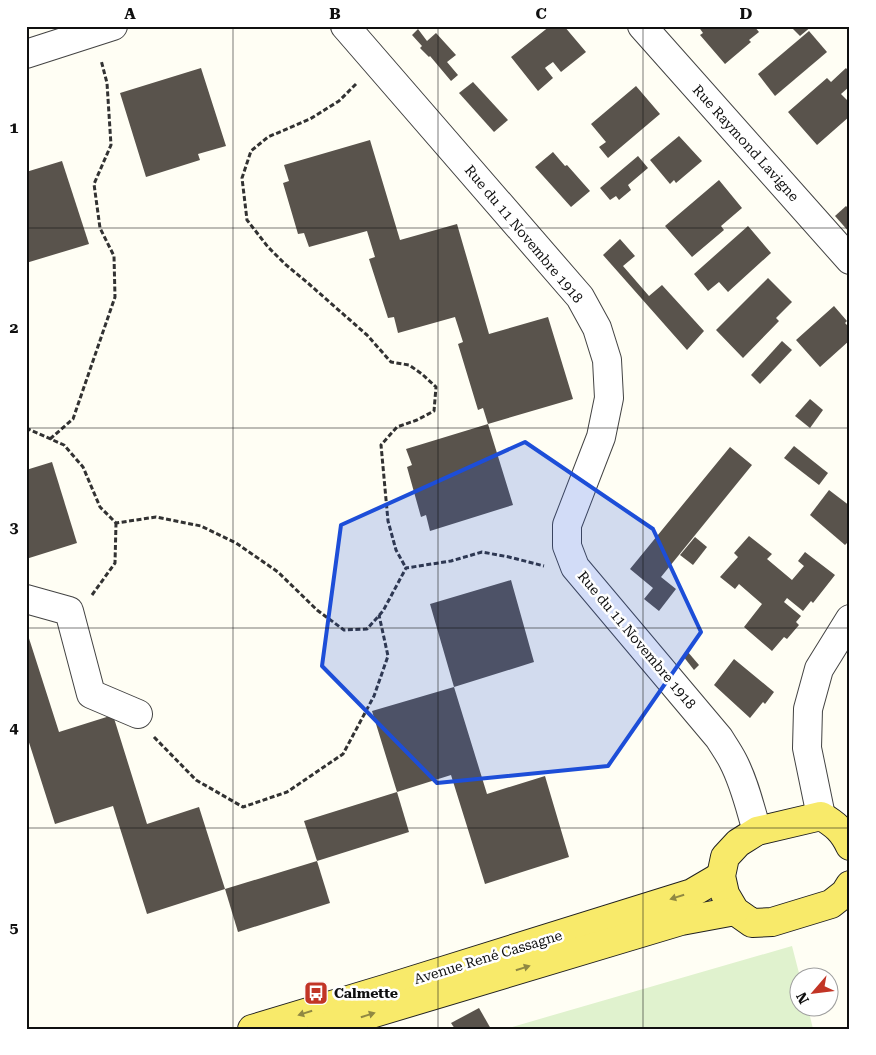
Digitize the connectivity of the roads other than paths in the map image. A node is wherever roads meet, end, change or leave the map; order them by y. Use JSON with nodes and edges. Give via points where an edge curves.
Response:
{"nodes":[{"id":1,"x":345,"y":26,"type":"edge"},
{"id":2,"x":642,"y":26,"type":"edge"},
{"id":3,"x":103,"y":29,"type":"edge"},
{"id":4,"x":26,"y":54,"type":"edge"},
{"id":5,"x":850,"y":260,"type":"edge"},
{"id":6,"x":26,"y":599,"type":"edge"},
{"id":7,"x":850,"y":619,"type":"edge"},
{"id":8,"x":138,"y":714,"type":"road end"},
{"id":9,"x":821,"y":816,"type":"junction"},
{"id":10,"x":757,"y":831,"type":"junction"},
{"id":11,"x":848,"y":839,"type":"edge"},
{"id":12,"x":721,"y":876,"type":"junction"},
{"id":13,"x":848,"y":895,"type":"edge"},
{"id":14,"x":735,"y":911,"type":"junction"},
{"id":15,"x":252,"y":1029,"type":"edge"},
{"id":16,"x":321,"y":1029,"type":"edge"}],
"edges":[{"from":1,"to":10,"type":"street","name":"Rue du 11 Novembre 1918","via":[[580,297],[597,328],[607,360],[609,398],[601,437],[567,525],[566,546],[576,567],[719,738],[743,782]]},
{"from":2,"to":5,"type":"street","name":"Rue Raymond Lavigne"},
{"from":3,"to":4,"type":"street"},
{"from":6,"to":8,"type":"street","via":[[69,611],[91,694]]},
{"from":7,"to":9,"type":"street","via":[[819,669],[808,709],[807,748]]},
{"from":9,"to":10,"type":"main road"},
{"from":9,"to":11,"type":"main road"},
{"from":10,"to":12,"type":"main road","via":[[738,843],[725,857]]},
{"from":12,"to":14,"type":"main road","via":[[725,894]]},
{"from":12,"to":15,"type":"main road","name":"Avenue René Cassagne","one_way":true,"via":[[692,893]]},
{"from":13,"to":14,"type":"main road","via":[[831,904],[772,922],[752,923]]},
{"from":16,"to":14,"type":"main road","name":"Avenue René Cassagne","one_way":true,"via":[[681,922]]}]}
